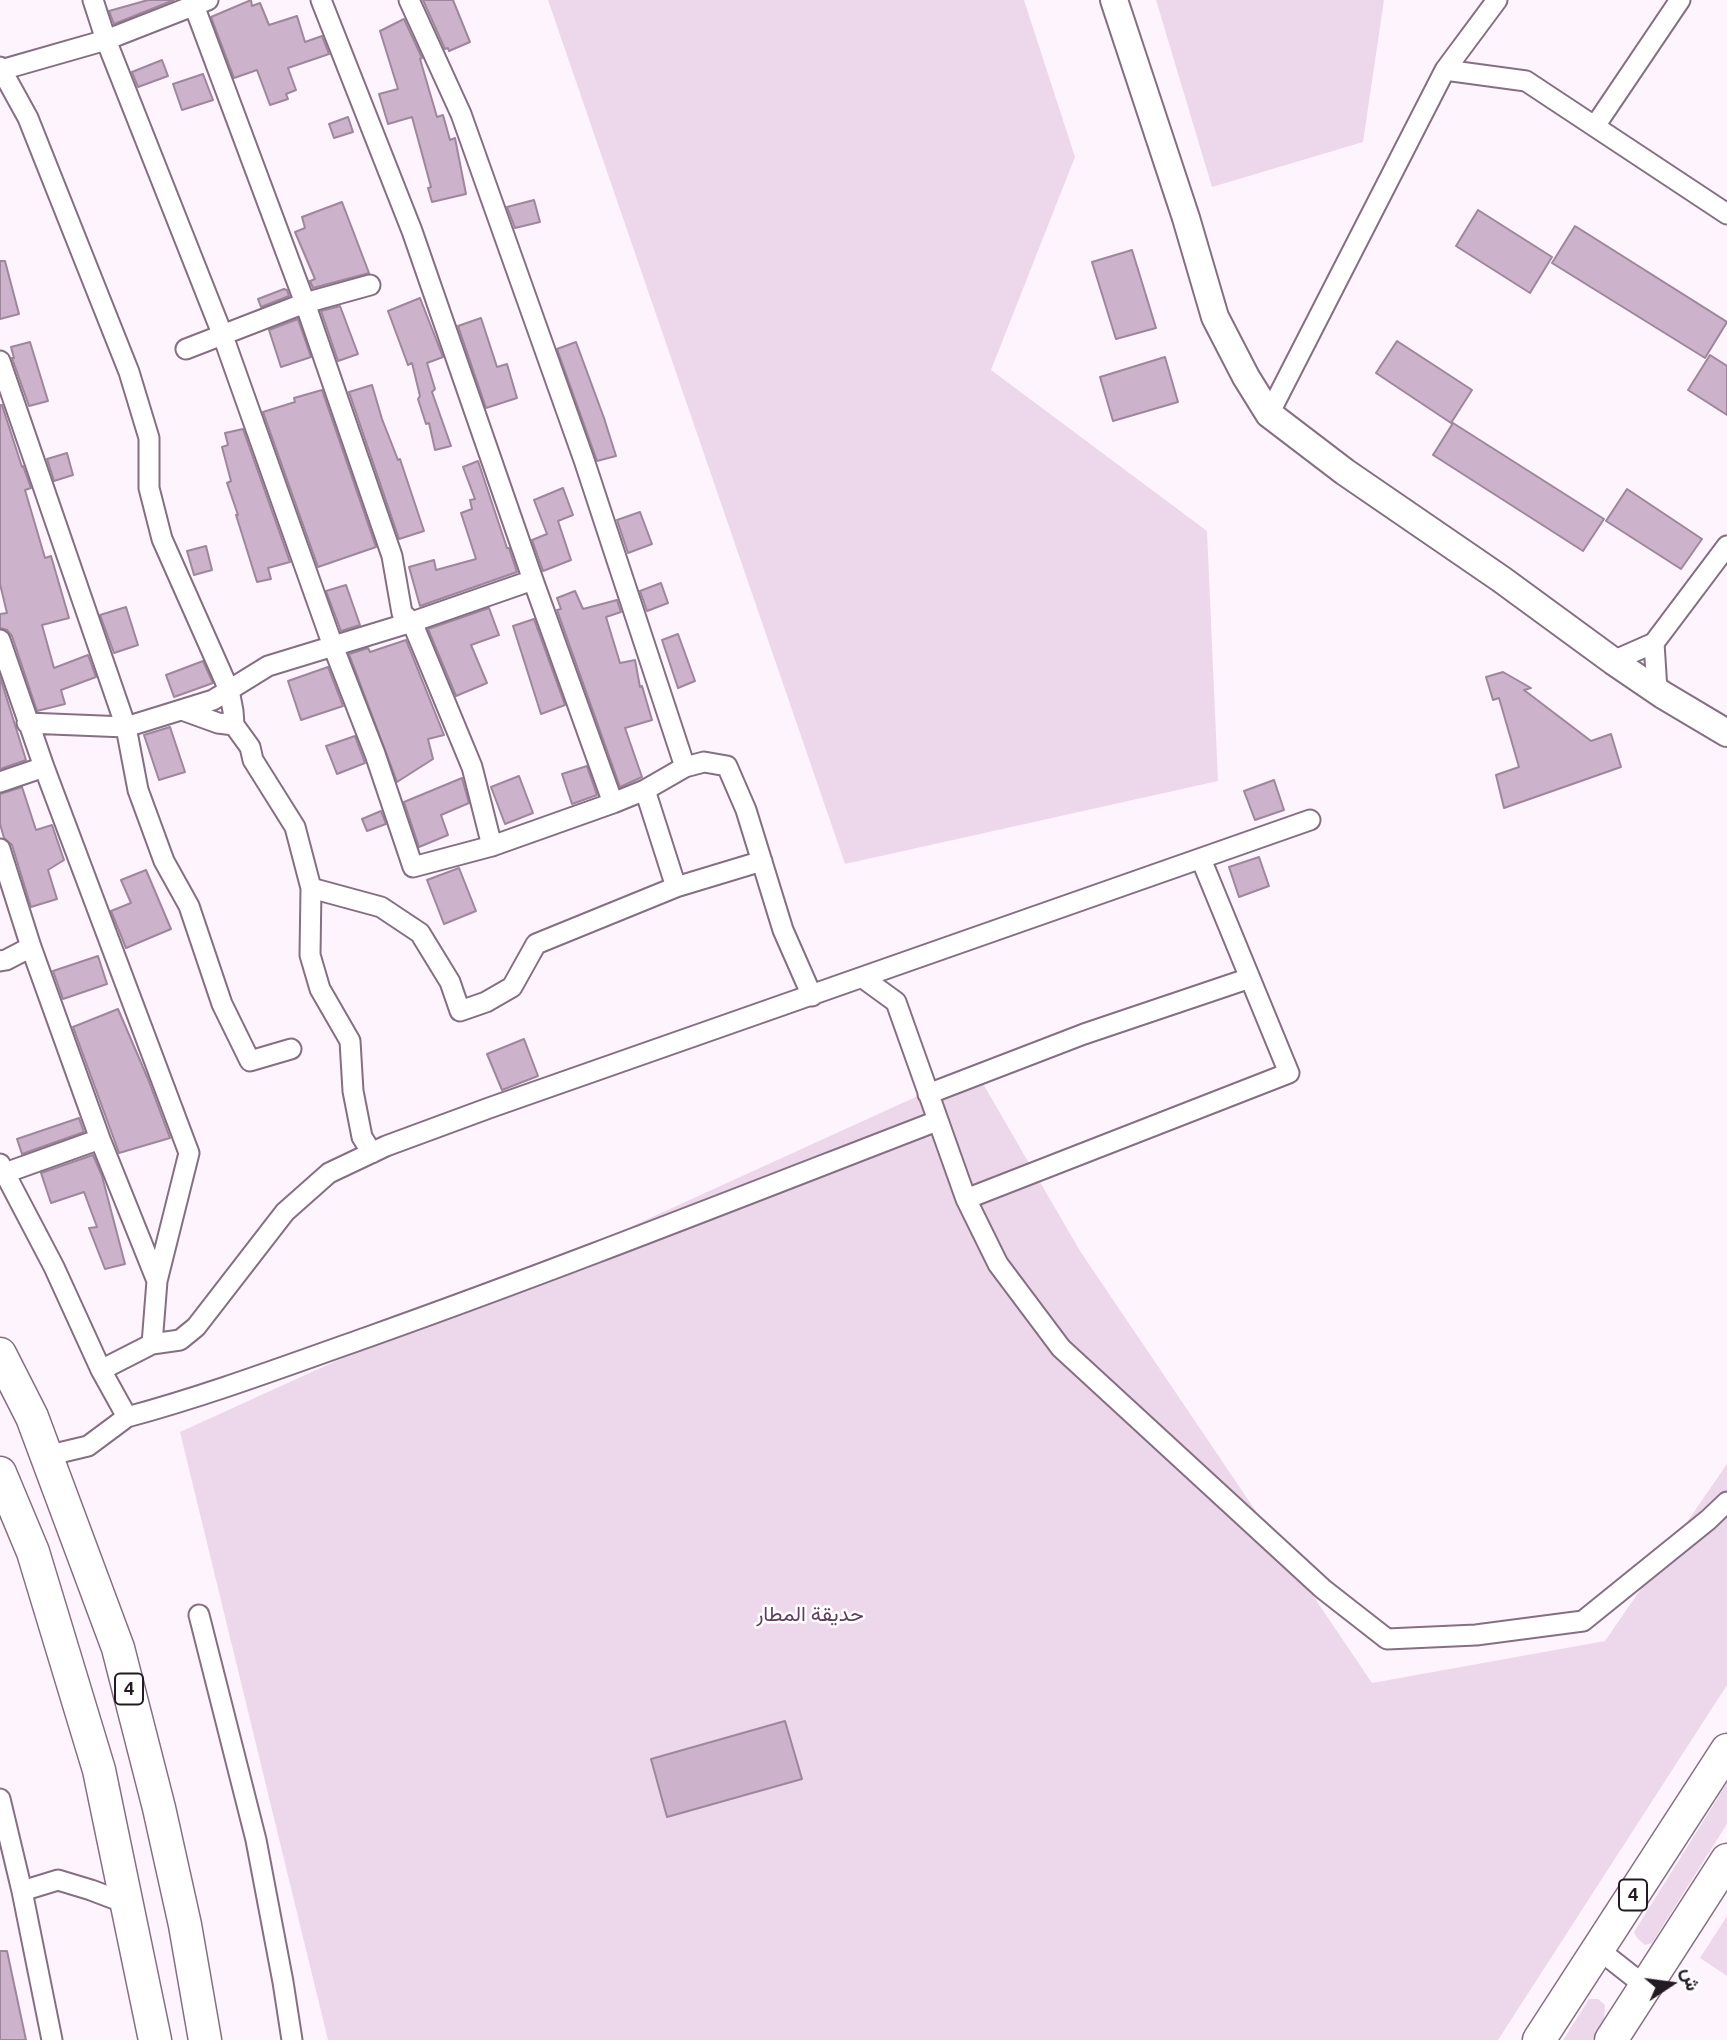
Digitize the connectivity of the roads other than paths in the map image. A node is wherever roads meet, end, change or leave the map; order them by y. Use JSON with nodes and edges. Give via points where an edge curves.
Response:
{"nodes":[{"id":1,"x":93,"y":0,"type":"edge"},
{"id":2,"x":321,"y":0,"type":"edge"},
{"id":3,"x":409,"y":0,"type":"edge"},
{"id":4,"x":1114,"y":0,"type":"edge"},
{"id":5,"x":1497,"y":0,"type":"edge"},
{"id":6,"x":1680,"y":0,"type":"edge"},
{"id":7,"x":198,"y":2,"type":"edge"},
{"id":8,"x":106,"y":40,"type":"junction"},
{"id":9,"x":1445,"y":69,"type":"junction"},
{"id":10,"x":0,"y":70,"type":"edge"},
{"id":11,"x":1595,"y":126,"type":"junction"},
{"id":12,"x":1727,"y":214,"type":"edge"},
{"id":13,"x":370,"y":285,"type":"dead end"},
{"id":14,"x":305,"y":303,"type":"junction"},
{"id":15,"x":223,"y":336,"type":"junction"},
{"id":16,"x":186,"y":349,"type":"dead end"},
{"id":17,"x":0,"y":361,"type":"edge"},
{"id":18,"x":1269,"y":414,"type":"junction"},
{"id":19,"x":19,"y":419,"type":"junction"},
{"id":20,"x":0,"y":426,"type":"edge"},
{"id":21,"x":1727,"y":546,"type":"edge"},
{"id":22,"x":533,"y":580,"type":"junction"},
{"id":23,"x":412,"y":622,"type":"junction"},
{"id":24,"x":0,"y":640,"type":"edge"},
{"id":25,"x":1654,"y":643,"type":"junction"},
{"id":26,"x":333,"y":646,"type":"junction"},
{"id":27,"x":1613,"y":661,"type":"junction"},
{"id":28,"x":229,"y":690,"type":"junction"},
{"id":29,"x":1657,"y":690,"type":"junction"},
{"id":30,"x":182,"y":710,"type":"junction"},
{"id":31,"x":27,"y":723,"type":"junction"},
{"id":32,"x":234,"y":725,"type":"junction"},
{"id":33,"x":125,"y":727,"type":"junction"},
{"id":34,"x":1727,"y":733,"type":"edge"},
{"id":35,"x":44,"y":767,"type":"junction"},
{"id":36,"x":685,"y":767,"type":"junction"},
{"id":37,"x":0,"y":782,"type":"edge"},
{"id":38,"x":645,"y":790,"type":"junction"},
{"id":39,"x":613,"y":803,"type":"junction"},
{"id":40,"x":1310,"y":820,"type":"dead end"},
{"id":41,"x":492,"y":846,"type":"junction"},
{"id":42,"x":0,"y":849,"type":"edge"},
{"id":43,"x":1201,"y":859,"type":"junction"},
{"id":44,"x":762,"y":861,"type":"junction"},
{"id":45,"x":676,"y":887,"type":"junction"},
{"id":46,"x":312,"y":888,"type":"junction"},
{"id":47,"x":31,"y":947,"type":"junction"},
{"id":48,"x":0,"y":961,"type":"edge"},
{"id":49,"x":863,"y":978,"type":"junction"},
{"id":50,"x":1250,"y":978,"type":"junction"},
{"id":51,"x":812,"y":996,"type":"junction"},
{"id":52,"x":291,"y":1049,"type":"dead end"},
{"id":53,"x":928,"y":1094,"type":"junction"},
{"id":54,"x":937,"y":1121,"type":"junction"},
{"id":55,"x":100,"y":1139,"type":"junction"},
{"id":56,"x":372,"y":1153,"type":"junction"},
{"id":57,"x":2,"y":1168,"type":"edge"},
{"id":58,"x":966,"y":1199,"type":"junction"},
{"id":59,"x":157,"y":1281,"type":"junction"},
{"id":60,"x":152,"y":1344,"type":"junction"},
{"id":61,"x":0,"y":1354,"type":"edge"},
{"id":62,"x":101,"y":1370,"type":"junction"},
{"id":63,"x":127,"y":1417,"type":"junction"},
{"id":64,"x":46,"y":1456,"type":"junction"},
{"id":65,"x":0,"y":1473,"type":"edge"},
{"id":66,"x":1727,"y":1502,"type":"edge"},
{"id":67,"x":199,"y":1615,"type":"dead end"},
{"id":68,"x":1727,"y":1750,"type":"edge"},
{"id":69,"x":0,"y":1798,"type":"edge"},
{"id":70,"x":1727,"y":1860,"type":"edge"},
{"id":71,"x":22,"y":1891,"type":"junction"},
{"id":72,"x":128,"y":1904,"type":"junction"},
{"id":73,"x":1598,"y":1949,"type":"junction"},
{"id":74,"x":1646,"y":1986,"type":"junction"},
{"id":75,"x":52,"y":2040,"type":"edge"},
{"id":76,"x":155,"y":2040,"type":"edge"},
{"id":77,"x":205,"y":2040,"type":"edge"},
{"id":78,"x":292,"y":2040,"type":"edge"},
{"id":79,"x":1539,"y":2040,"type":"edge"},
{"id":80,"x":1611,"y":2040,"type":"edge"}],
"edges":[{"from":1,"to":8,"type":"street"},
{"from":2,"to":22,"type":"street","via":[[412,232]]},
{"from":3,"to":36,"type":"street","via":[[461,114],[584,460]]},
{"from":4,"to":18,"type":"main road","via":[[1215,317]]},
{"from":5,"to":9,"type":"street"},
{"from":6,"to":11,"type":"street"},
{"from":7,"to":8,"type":"street"},
{"from":7,"to":14,"type":"street"},
{"from":8,"to":10,"type":"street"},
{"from":8,"to":15,"type":"street"},
{"from":9,"to":11,"type":"street","via":[[1526,81]]},
{"from":9,"to":18,"type":"street"},
{"from":10,"to":28,"type":"street","via":[[28,118],[128,372],[149,438],[149,488],[162,539]]},
{"from":11,"to":12,"type":"street"},
{"from":13,"to":14,"type":"street"},
{"from":14,"to":15,"type":"street"},
{"from":14,"to":23,"type":"street","via":[[392,556],[402,613]]},
{"from":15,"to":16,"type":"street"},
{"from":15,"to":26,"type":"street"},
{"from":17,"to":19,"type":"street"},
{"from":18,"to":27,"type":"main road"},
{"from":19,"to":20,"type":"street"},
{"from":19,"to":33,"type":"street"},
{"from":21,"to":25,"type":"street"},
{"from":22,"to":23,"type":"street"},
{"from":22,"to":39,"type":"street"},
{"from":23,"to":26,"type":"street"},
{"from":23,"to":41,"type":"street","via":[[472,767]]},
{"from":24,"to":31,"type":"street"},
{"from":25,"to":27,"type":"street"},
{"from":25,"to":29,"type":"street"},
{"from":26,"to":28,"type":"street","via":[[268,666]]},
{"from":26,"to":41,"type":"street","via":[[413,867]]},
{"from":27,"to":29,"type":"main road"},
{"from":28,"to":30,"type":"street","via":[[213,701]]},
{"from":28,"to":32,"type":"street"},
{"from":29,"to":34,"type":"main road"},
{"from":30,"to":32,"type":"street"},
{"from":30,"to":33,"type":"street"},
{"from":31,"to":33,"type":"street"},
{"from":31,"to":35,"type":"street"},
{"from":32,"to":46,"type":"street","via":[[295,827]]},
{"from":33,"to":52,"type":"street","via":[[138,790],[164,861],[189,906],[222,1004],[250,1061]]},
{"from":35,"to":37,"type":"street"},
{"from":35,"to":59,"type":"street","via":[[189,1153]]},
{"from":36,"to":38,"type":"street"},
{"from":36,"to":44,"type":"street","via":[[704,762],[727,766]]},
{"from":38,"to":39,"type":"street"},
{"from":38,"to":45,"type":"street"},
{"from":39,"to":41,"type":"street"},
{"from":40,"to":43,"type":"street"},
{"from":42,"to":47,"type":"street"},
{"from":43,"to":49,"type":"street"},
{"from":43,"to":50,"type":"street"},
{"from":44,"to":45,"type":"street"},
{"from":44,"to":51,"type":"street","via":[[783,930]]},
{"from":45,"to":46,"type":"street","via":[[536,944],[512,988],[460,1012],[450,982],[420,933],[381,907]]},
{"from":46,"to":56,"type":"street","via":[[310,955],[320,989],[349,1041],[362,1137]]},
{"from":47,"to":48,"type":"street"},
{"from":47,"to":55,"type":"street"},
{"from":49,"to":51,"type":"street"},
{"from":49,"to":53,"type":"street","via":[[896,1002]]},
{"from":50,"to":53,"type":"street","via":[[1084,1034]]},
{"from":50,"to":58,"type":"street","via":[[1289,1073]]},
{"from":51,"to":56,"type":"street"},
{"from":53,"to":54,"type":"street"},
{"from":54,"to":58,"type":"street"},
{"from":54,"to":63,"type":"street","via":[[477,1298],[185,1401]]},
{"from":55,"to":57,"type":"street"},
{"from":55,"to":59,"type":"street"},
{"from":56,"to":60,"type":"street","via":[[329,1173],[285,1212],[196,1327],[180,1340]]},
{"from":57,"to":62,"type":"street"},
{"from":58,"to":66,"type":"street","via":[[998,1264],[1061,1348],[1323,1590],[1387,1639],[1476,1635],[1583,1621]]},
{"from":59,"to":60,"type":"street"},
{"from":60,"to":62,"type":"street"},
{"from":61,"to":64,"type":"highway","number":"4"},
{"from":62,"to":63,"type":"street"},
{"from":63,"to":64,"type":"street","via":[[88,1446]]},
{"from":64,"to":77,"type":"highway","number":"4","via":[[118,1648],[165,1833]]},
{"from":65,"to":72,"type":"highway","via":[[33,1552],[99,1770]]},
{"from":67,"to":78,"type":"street","via":[[256,1840]]},
{"from":68,"to":73,"type":"highway","number":"4"},
{"from":69,"to":71,"type":"street"},
{"from":70,"to":74,"type":"highway"},
{"from":71,"to":72,"type":"street","via":[[58,1880]]},
{"from":71,"to":75,"type":"street"},
{"from":72,"to":76,"type":"highway"},
{"from":73,"to":74,"type":"street"},
{"from":73,"to":79,"type":"highway","number":"4"},
{"from":74,"to":80,"type":"highway"}]}
